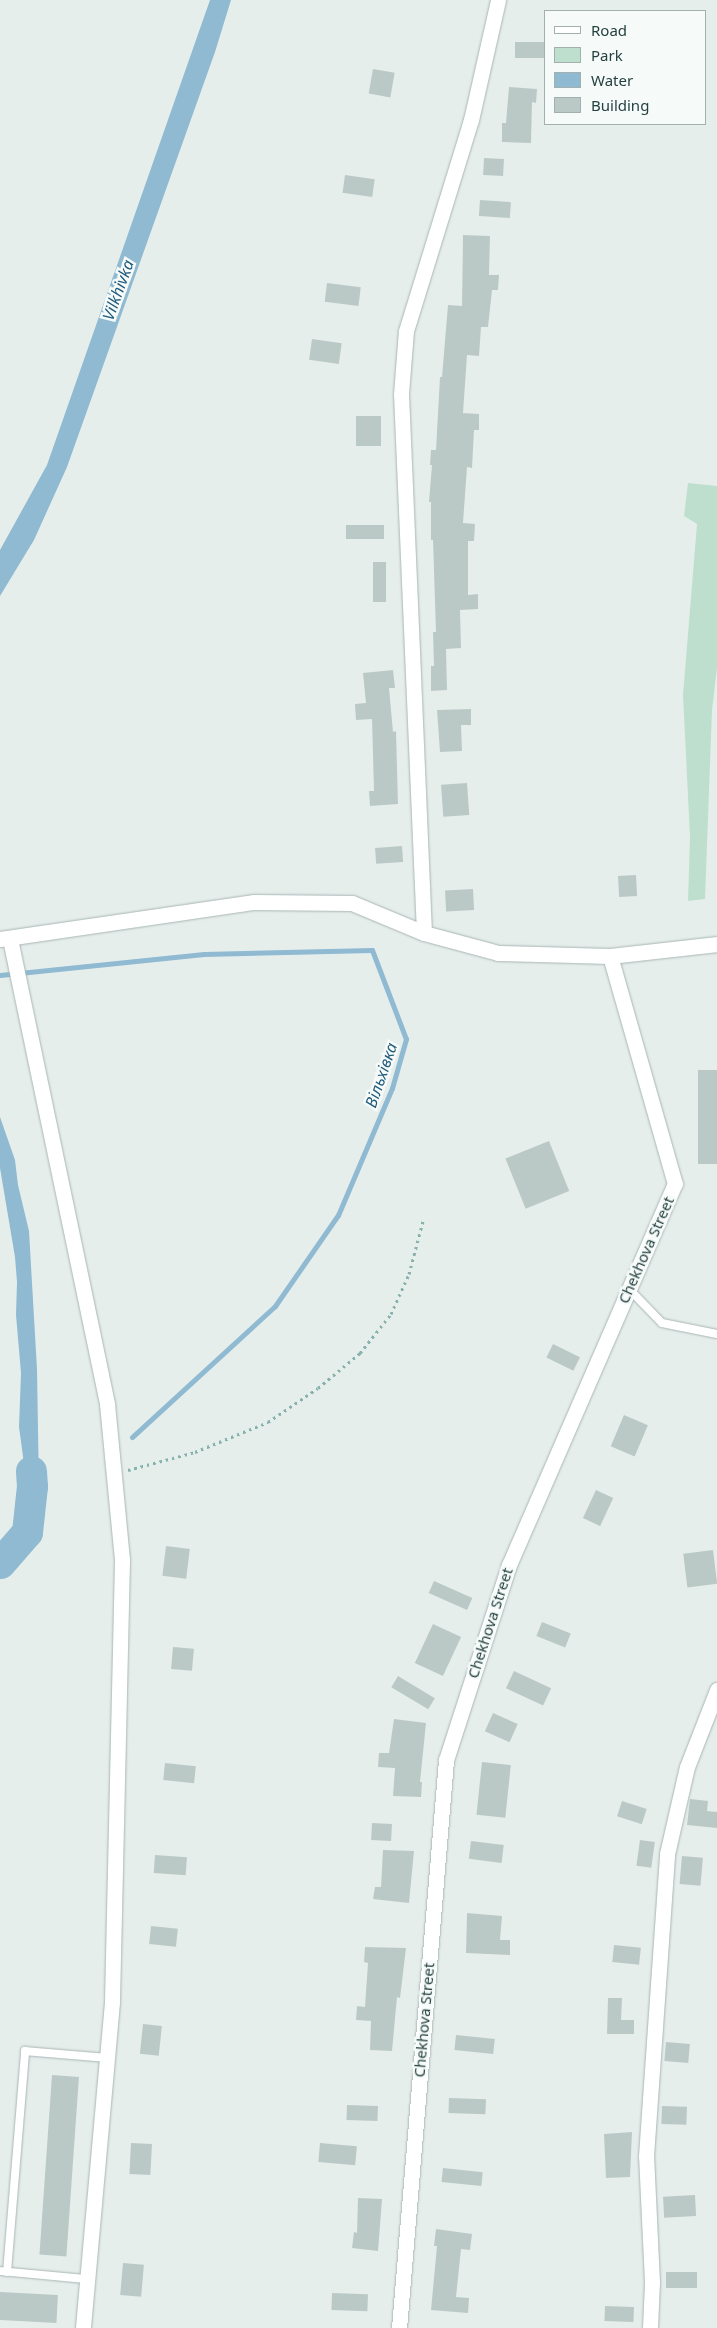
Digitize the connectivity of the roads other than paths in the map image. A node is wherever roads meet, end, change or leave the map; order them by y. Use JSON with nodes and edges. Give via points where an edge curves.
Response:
{"nodes":[{"id":1,"x":498,"y":0,"type":"edge"},
{"id":2,"x":424,"y":933,"type":"junction"},
{"id":3,"x":5,"y":939,"type":"edge"},
{"id":4,"x":717,"y":944,"type":"edge"},
{"id":5,"x":610,"y":956,"type":"junction"},
{"id":6,"x":629,"y":1289,"type":"junction"},
{"id":7,"x":717,"y":1334,"type":"edge"},
{"id":8,"x":717,"y":1690,"type":"edge"},
{"id":9,"x":107,"y":2058,"type":"junction"},
{"id":10,"x":4,"y":2271,"type":"edge"},
{"id":11,"x":87,"y":2279,"type":"junction"},
{"id":12,"x":83,"y":2328,"type":"edge"},
{"id":13,"x":399,"y":2328,"type":"edge"},
{"id":14,"x":650,"y":2328,"type":"edge"}],
"edges":[{"from":1,"to":2,"type":"street","via":[[471,120],[406,331],[400,394]]},
{"from":2,"to":3,"type":"street","via":[[352,903],[254,902]]},
{"from":2,"to":5,"type":"street","via":[[498,953]]},
{"from":3,"to":9,"type":"street","via":[[107,1404],[122,1560],[112,2002]]},
{"from":4,"to":5,"type":"street"},
{"from":5,"to":6,"type":"street","name":"Chekhova Street","via":[[675,1184]]},
{"from":6,"to":7,"type":"lane","via":[[662,1322]]},
{"from":6,"to":13,"type":"street","name":"Chekhova Street","via":[[508,1565],[446,1760]]},
{"from":8,"to":14,"type":"street","via":[[687,1767],[667,1854],[646,2156],[652,2282]]},
{"from":9,"to":10,"type":"lane","via":[[25,2051]]},
{"from":9,"to":11,"type":"street"},
{"from":10,"to":11,"type":"lane"},
{"from":11,"to":12,"type":"street"}]}
